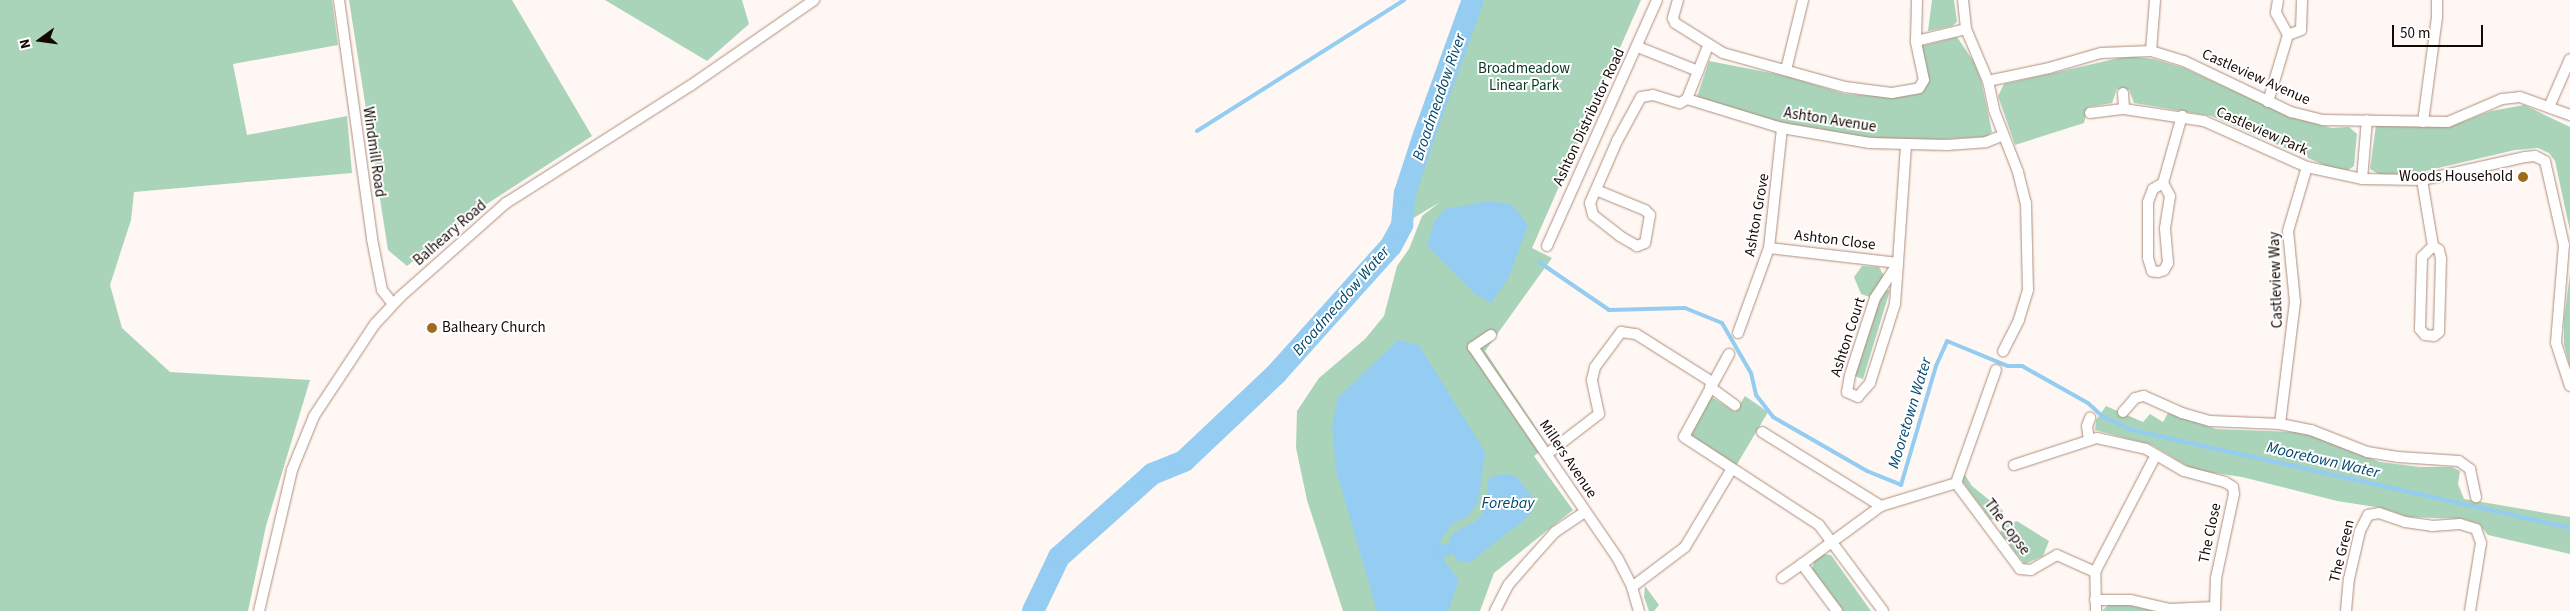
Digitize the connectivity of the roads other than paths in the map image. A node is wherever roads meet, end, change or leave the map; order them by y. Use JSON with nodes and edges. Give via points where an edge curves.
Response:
{"nodes":[{"id":1,"x":339,"y":0,"type":"edge"},
{"id":2,"x":814,"y":0,"type":"edge"},
{"id":3,"x":1657,"y":0,"type":"edge"},
{"id":4,"x":1678,"y":0,"type":"edge"},
{"id":5,"x":1803,"y":0,"type":"edge"},
{"id":6,"x":1917,"y":0,"type":"edge"},
{"id":7,"x":1963,"y":0,"type":"edge"},
{"id":8,"x":2155,"y":0,"type":"edge"},
{"id":9,"x":2278,"y":0,"type":"edge"},
{"id":10,"x":2302,"y":0,"type":"edge"},
{"id":11,"x":2436,"y":0,"type":"edge"},
{"id":12,"x":1966,"y":29,"type":"junction"},
{"id":13,"x":2288,"y":35,"type":"junction"},
{"id":14,"x":1916,"y":41,"type":"junction"},
{"id":15,"x":1708,"y":46,"type":"junction"},
{"id":16,"x":1638,"y":47,"type":"junction"},
{"id":17,"x":2151,"y":51,"type":"junction"},
{"id":18,"x":2570,"y":59,"type":"edge"},
{"id":19,"x":1698,"y":70,"type":"junction"},
{"id":20,"x":1786,"y":70,"type":"junction"},
{"id":21,"x":1988,"y":81,"type":"junction"},
{"id":22,"x":2123,"y":93,"type":"dead end"},
{"id":23,"x":1687,"y":100,"type":"junction"},
{"id":24,"x":2268,"y":102,"type":"junction"},
{"id":25,"x":2549,"y":107,"type":"junction"},
{"id":26,"x":2124,"y":109,"type":"junction"},
{"id":27,"x":2090,"y":112,"type":"dead end"},
{"id":28,"x":2570,"y":115,"type":"edge"},
{"id":29,"x":2182,"y":116,"type":"junction"},
{"id":30,"x":2367,"y":120,"type":"junction"},
{"id":31,"x":2423,"y":122,"type":"junction"},
{"id":32,"x":1782,"y":128,"type":"junction"},
{"id":33,"x":2002,"y":136,"type":"junction"},
{"id":34,"x":1906,"y":145,"type":"junction"},
{"id":35,"x":2306,"y":167,"type":"junction"},
{"id":36,"x":2362,"y":179,"type":"junction"},
{"id":37,"x":2422,"y":180,"type":"junction"},
{"id":38,"x":2163,"y":183,"type":"junction"},
{"id":39,"x":1596,"y":190,"type":"junction"},
{"id":40,"x":1547,"y":246,"type":"dead end"},
{"id":41,"x":2433,"y":246,"type":"junction"},
{"id":42,"x":1769,"y":248,"type":"junction"},
{"id":43,"x":1898,"y":263,"type":"junction"},
{"id":44,"x":393,"y":304,"type":"junction"},
{"id":45,"x":1738,"y":333,"type":"dead end"},
{"id":46,"x":1491,"y":334,"type":"dead end"},
{"id":47,"x":2003,"y":351,"type":"dead end"},
{"id":48,"x":1729,"y":354,"type":"dead end"},
{"id":49,"x":1996,"y":370,"type":"dead end"},
{"id":50,"x":1711,"y":385,"type":"junction"},
{"id":51,"x":2570,"y":386,"type":"edge"},
{"id":52,"x":1735,"y":405,"type":"dead end"},
{"id":53,"x":2123,"y":412,"type":"dead end"},
{"id":54,"x":2090,"y":418,"type":"dead end"},
{"id":55,"x":2280,"y":424,"type":"junction"},
{"id":56,"x":1762,"y":432,"type":"dead end"},
{"id":57,"x":2089,"y":440,"type":"junction"},
{"id":58,"x":1547,"y":454,"type":"junction"},
{"id":59,"x":2156,"y":454,"type":"junction"},
{"id":60,"x":2014,"y":464,"type":"dead end"},
{"id":61,"x":1731,"y":470,"type":"junction"},
{"id":62,"x":1956,"y":483,"type":"junction"},
{"id":63,"x":2476,"y":497,"type":"dead end"},
{"id":64,"x":1881,"y":506,"type":"junction"},
{"id":65,"x":1585,"y":512,"type":"junction"},
{"id":66,"x":1832,"y":541,"type":"junction"},
{"id":67,"x":1802,"y":564,"type":"junction"},
{"id":68,"x":2095,"y":572,"type":"junction"},
{"id":69,"x":1782,"y":578,"type":"dead end"},
{"id":70,"x":1632,"y":587,"type":"junction"},
{"id":71,"x":2096,"y":606,"type":"edge"},
{"id":72,"x":2214,"y":609,"type":"edge"},
{"id":73,"x":259,"y":611,"type":"edge"},
{"id":74,"x":1495,"y":611,"type":"edge"},
{"id":75,"x":1638,"y":611,"type":"edge"},
{"id":76,"x":1837,"y":611,"type":"edge"},
{"id":77,"x":1883,"y":611,"type":"edge"},
{"id":78,"x":2346,"y":611,"type":"edge"},
{"id":79,"x":2470,"y":611,"type":"edge"}],
"edges":[{"from":1,"to":44,"type":"street","name":"Windmill Road","via":[[370,223],[382,290]]},
{"from":2,"to":44,"type":"street","name":"Balheary Road","via":[[690,86],[506,203]]},
{"from":3,"to":16,"type":"street","name":"Ashton Distributor Road"},
{"from":4,"to":15,"type":"street","via":[[1673,18],[1675,23],[1702,37]]},
{"from":5,"to":20,"type":"street"},
{"from":6,"to":14,"type":"street"},
{"from":7,"to":12,"type":"street"},
{"from":8,"to":17,"type":"street"},
{"from":9,"to":13,"type":"street","via":[[2276,13]]},
{"from":10,"to":13,"type":"street","via":[[2301,30]]},
{"from":11,"to":31,"type":"street","via":[[2437,17]]},
{"from":12,"to":14,"type":"street"},
{"from":12,"to":21,"type":"street"},
{"from":13,"to":24,"type":"street"},
{"from":14,"to":20,"type":"street","via":[[1924,80],[1914,91],[1892,93],[1845,87]]},
{"from":15,"to":19,"type":"street"},
{"from":15,"to":20,"type":"street","via":[[1743,61]]},
{"from":16,"to":19,"type":"street"},
{"from":16,"to":40,"type":"street","name":"Ashton Distributor Road"},
{"from":17,"to":21,"type":"street","name":"Castleview Avenue","via":[[2101,53]]},
{"from":17,"to":24,"type":"street","name":"Castleview Avenue","via":[[2184,61]]},
{"from":18,"to":25,"type":"street"},
{"from":19,"to":23,"type":"street"},
{"from":21,"to":33,"type":"street"},
{"from":22,"to":26,"type":"street"},
{"from":23,"to":32,"type":"street","name":"Ashton Avenue"},
{"from":23,"to":39,"type":"street","name":"Ashton Avenue","via":[[1680,103],[1653,95],[1641,97]]},
{"from":24,"to":30,"type":"street","name":"Castleview Avenue","via":[[2323,120]]},
{"from":25,"to":28,"type":"street","name":"Castleview Avenue"},
{"from":25,"to":31,"type":"street","name":"Castleview Avenue","via":[[2520,97],[2502,99],[2448,122]]},
{"from":26,"to":27,"type":"street","name":"Castleview Park"},
{"from":26,"to":29,"type":"street","name":"Castleview Park"},
{"from":29,"to":35,"type":"street","name":"Castleview Park","via":[[2225,128]]},
{"from":29,"to":38,"type":"street"},
{"from":30,"to":31,"type":"street","name":"Castleview Avenue"},
{"from":30,"to":36,"type":"street"},
{"from":32,"to":34,"type":"street","name":"Ashton Avenue","via":[[1861,142]]},
{"from":32,"to":42,"type":"street","name":"Ashton Grove"},
{"from":33,"to":34,"type":"street","name":"Ashton Avenue","via":[[1986,142]]},
{"from":33,"to":47,"type":"street","via":[[2018,172],[2026,203],[2030,260],[2024,306]]},
{"from":34,"to":43,"type":"street","name":"Ashton Court"},
{"from":35,"to":36,"type":"street","name":"Castleview Park"},
{"from":35,"to":55,"type":"street","name":"Castleview Way","via":[[2288,231],[2295,302]]},
{"from":36,"to":37,"type":"street","name":"Castleview Park"},
{"from":37,"to":41,"type":"street"},
{"from":37,"to":51,"type":"street","name":"Castleview Park","via":[[2525,157],[2535,156],[2545,161],[2561,223],[2563,268],[2556,343]]},
{"from":38,"to":38,"type":"street","via":[[2170,196],[2165,228],[2170,250],[2168,263],[2164,270],[2158,272],[2152,271],[2148,258],[2148,202],[2154,189]]},
{"from":39,"to":39,"type":"street","via":[[1650,215],[1645,243],[1637,246],[1631,243],[1593,215],[1590,203]]},
{"from":41,"to":41,"type":"street","via":[[2439,250],[2441,258],[2439,332],[2434,336],[2424,335],[2420,329],[2422,257]]},
{"from":42,"to":43,"type":"street","name":"Ashton Close"},
{"from":42,"to":45,"type":"street","name":"Ashton Grove"},
{"from":43,"to":43,"type":"street","name":"Ashton Court","via":[[1895,304],[1870,383],[1858,397],[1847,392],[1850,375],[1875,298]]},
{"from":44,"to":73,"type":"street","name":"Balheary Road","via":[[375,324],[314,416],[292,470]]},
{"from":46,"to":58,"type":"street","name":"Millers Avenue","via":[[1473,347]]},
{"from":48,"to":50,"type":"street"},
{"from":49,"to":62,"type":"street","via":[[1959,466]]},
{"from":50,"to":52,"type":"street"},
{"from":50,"to":58,"type":"street","via":[[1636,334],[1622,332],[1595,367],[1592,380],[1598,414]]},
{"from":50,"to":61,"type":"street","via":[[1684,437]]},
{"from":53,"to":55,"type":"street","via":[[2135,398],[2144,396],[2182,413],[2210,420]]},
{"from":54,"to":57,"type":"street","via":[[2087,426]]},
{"from":55,"to":63,"type":"street","via":[[2311,430],[2367,452],[2398,458],[2459,461],[2470,469]]},
{"from":56,"to":64,"type":"street"},
{"from":57,"to":59,"type":"street","name":"The Close","via":[[2130,443]]},
{"from":57,"to":60,"type":"street","name":"The Close"},
{"from":58,"to":65,"type":"street","name":"Millers Avenue"},
{"from":59,"to":68,"type":"street"},
{"from":59,"to":72,"type":"street","name":"The Close","via":[[2184,471],[2225,482],[2232,487],[2234,494],[2216,578]]},
{"from":61,"to":66,"type":"street","via":[[1814,520]]},
{"from":61,"to":70,"type":"street","via":[[1685,547]]},
{"from":62,"to":64,"type":"street"},
{"from":62,"to":68,"type":"street","name":"The Copse","via":[[2020,569],[2031,570],[2057,555]]},
{"from":64,"to":66,"type":"street"},
{"from":65,"to":70,"type":"street","name":"Millers Avenue","via":[[1618,559]]},
{"from":65,"to":74,"type":"street","via":[[1555,532],[1509,584]]},
{"from":66,"to":67,"type":"street"},
{"from":66,"to":77,"type":"street"},
{"from":67,"to":69,"type":"street"},
{"from":67,"to":76,"type":"street"},
{"from":68,"to":71,"type":"street"},
{"from":70,"to":75,"type":"street","name":"Millers Avenue"},
{"from":71,"to":72,"type":"street","via":[[2131,600],[2169,609]]},
{"from":78,"to":79,"type":"street","name":"The Green","via":[[2349,579],[2360,531],[2368,515],[2379,513],[2406,522],[2432,526],[2460,524],[2476,529],[2480,544]]}]}
